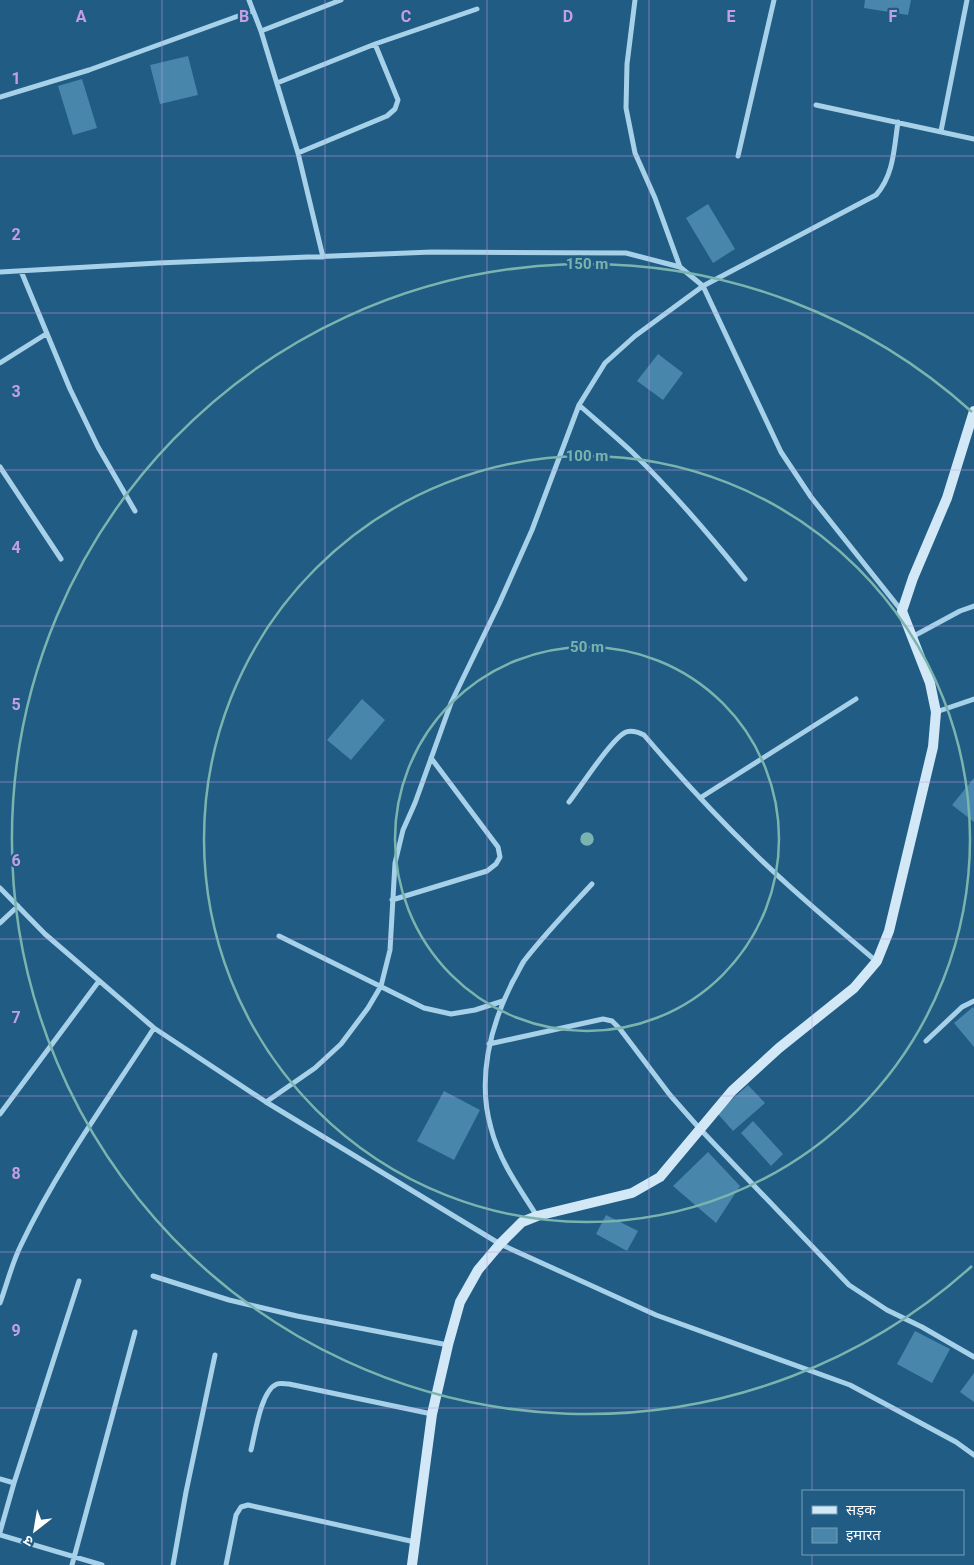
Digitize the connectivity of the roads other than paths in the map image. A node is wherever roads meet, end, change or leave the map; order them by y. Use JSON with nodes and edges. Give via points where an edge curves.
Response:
{"nodes":[{"id":1,"x":249,"y":0,"type":"edge"},
{"id":2,"x":341,"y":0,"type":"edge"},
{"id":3,"x":635,"y":0,"type":"edge"},
{"id":4,"x":774,"y":0,"type":"edge"},
{"id":5,"x":967,"y":0,"type":"edge"},
{"id":6,"x":477,"y":9,"type":"dead end"},
{"id":7,"x":252,"y":10,"type":"junction"},
{"id":8,"x":261,"y":31,"type":"junction"},
{"id":9,"x":374,"y":44,"type":"junction"},
{"id":10,"x":277,"y":84,"type":"junction"},
{"id":11,"x":0,"y":97,"type":"edge"},
{"id":12,"x":816,"y":104,"type":"dead end"},
{"id":13,"x":898,"y":122,"type":"junction"},
{"id":14,"x":941,"y":132,"type":"junction"},
{"id":15,"x":974,"y":139,"type":"edge"},
{"id":16,"x":298,"y":153,"type":"junction"},
{"id":17,"x":738,"y":156,"type":"dead end"},
{"id":18,"x":323,"y":257,"type":"junction"},
{"id":19,"x":680,"y":267,"type":"junction"},
{"id":20,"x":21,"y":271,"type":"junction"},
{"id":21,"x":0,"y":272,"type":"edge"},
{"id":22,"x":703,"y":286,"type":"junction"},
{"id":23,"x":46,"y":334,"type":"junction"},
{"id":24,"x":0,"y":362,"type":"edge"},
{"id":25,"x":579,"y":404,"type":"junction"},
{"id":26,"x":974,"y":411,"type":"edge"},
{"id":27,"x":0,"y":467,"type":"edge"},
{"id":28,"x":135,"y":511,"type":"dead end"},
{"id":29,"x":61,"y":559,"type":"dead end"},
{"id":30,"x":745,"y":579,"type":"dead end"},
{"id":31,"x":974,"y":606,"type":"edge"},
{"id":32,"x":902,"y":611,"type":"junction"},
{"id":33,"x":912,"y":637,"type":"junction"},
{"id":34,"x":856,"y":698,"type":"dead end"},
{"id":35,"x":974,"y":699,"type":"edge"},
{"id":36,"x":936,"y":712,"type":"junction"},
{"id":37,"x":431,"y":758,"type":"junction"},
{"id":38,"x":700,"y":798,"type":"junction"},
{"id":39,"x":569,"y":802,"type":"dead end"},
{"id":40,"x":592,"y":884,"type":"dead end"},
{"id":41,"x":0,"y":888,"type":"edge"},
{"id":42,"x":392,"y":900,"type":"junction"},
{"id":43,"x":18,"y":906,"type":"junction"},
{"id":44,"x":0,"y":923,"type":"edge"},
{"id":45,"x":279,"y":936,"type":"dead end"},
{"id":46,"x":877,"y":961,"type":"junction"},
{"id":47,"x":99,"y":981,"type":"junction"},
{"id":48,"x":381,"y":986,"type":"junction"},
{"id":49,"x":503,"y":1001,"type":"junction"},
{"id":50,"x":974,"y":1001,"type":"edge"},
{"id":51,"x":154,"y":1028,"type":"junction"},
{"id":52,"x":926,"y":1041,"type":"dead end"},
{"id":53,"x":489,"y":1044,"type":"junction"},
{"id":54,"x":266,"y":1102,"type":"junction"},
{"id":55,"x":0,"y":1114,"type":"edge"},
{"id":56,"x":700,"y":1129,"type":"junction"},
{"id":57,"x":537,"y":1216,"type":"junction"},
{"id":58,"x":500,"y":1244,"type":"junction"},
{"id":59,"x":153,"y":1276,"type":"dead end"},
{"id":60,"x":79,"y":1281,"type":"dead end"},
{"id":61,"x":0,"y":1302,"type":"edge"},
{"id":62,"x":135,"y":1332,"type":"dead end"},
{"id":63,"x":448,"y":1345,"type":"junction"},
{"id":64,"x":215,"y":1355,"type":"dead end"},
{"id":65,"x":974,"y":1357,"type":"edge"},
{"id":66,"x":432,"y":1414,"type":"junction"},
{"id":67,"x":251,"y":1450,"type":"dead end"},
{"id":68,"x":974,"y":1455,"type":"edge"},
{"id":69,"x":0,"y":1479,"type":"edge"},
{"id":70,"x":14,"y":1483,"type":"junction"},
{"id":71,"x":0,"y":1534,"type":"edge"},
{"id":72,"x":415,"y":1542,"type":"junction"},
{"id":73,"x":74,"y":1558,"type":"junction"},
{"id":74,"x":72,"y":1565,"type":"edge"},
{"id":75,"x":102,"y":1565,"type":"edge"},
{"id":76,"x":173,"y":1565,"type":"edge"},
{"id":77,"x":226,"y":1565,"type":"edge"},
{"id":78,"x":412,"y":1565,"type":"edge"}],
"edges":[{"from":1,"to":7,"type":"street"},
{"from":2,"to":8,"type":"street"},
{"from":3,"to":19,"type":"street","via":[[627,64],[626,108],[635,153]]},
{"from":4,"to":17,"type":"street"},
{"from":5,"to":14,"type":"street"},
{"from":6,"to":9,"type":"street"},
{"from":7,"to":8,"type":"street"},
{"from":7,"to":11,"type":"street","via":[[89,70]]},
{"from":8,"to":10,"type":"street"},
{"from":9,"to":10,"type":"street"},
{"from":9,"to":16,"type":"street","via":[[398,100],[395,109],[387,116]]},
{"from":10,"to":16,"type":"street"},
{"from":12,"to":13,"type":"street"},
{"from":13,"to":14,"type":"street"},
{"from":13,"to":22,"type":"street","via":[[890,173],[876,195]]},
{"from":14,"to":15,"type":"street"},
{"from":16,"to":18,"type":"street"},
{"from":18,"to":19,"type":"street","via":[[432,252],[626,253]]},
{"from":18,"to":20,"type":"street"},
{"from":19,"to":22,"type":"street"},
{"from":20,"to":21,"type":"street"},
{"from":20,"to":23,"type":"street"},
{"from":22,"to":25,"type":"street","via":[[635,336],[605,363]]},
{"from":22,"to":32,"type":"street","via":[[780,452],[811,497]]},
{"from":23,"to":24,"type":"street"},
{"from":23,"to":28,"type":"street","via":[[98,447]]},
{"from":25,"to":30,"type":"street","via":[[674,496]]},
{"from":25,"to":37,"type":"street","via":[[532,530],[451,703]]},
{"from":26,"to":32,"type":"street","via":[[947,498]]},
{"from":27,"to":29,"type":"street"},
{"from":31,"to":33,"type":"street"},
{"from":32,"to":33,"type":"street"},
{"from":33,"to":36,"type":"street","via":[[930,683]]},
{"from":34,"to":38,"type":"street"},
{"from":35,"to":36,"type":"street"},
{"from":36,"to":46,"type":"street","via":[[933,747],[899,893]]},
{"from":37,"to":42,"type":"street","via":[[403,830],[395,863]]},
{"from":37,"to":42,"type":"street","via":[[498,848],[500,858],[487,871]]},
{"from":38,"to":39,"type":"street","via":[[644,735],[636,731],[626,732],[614,740]]},
{"from":38,"to":46,"type":"street","via":[[805,901]]},
{"from":40,"to":49,"type":"street","via":[[523,963]]},
{"from":41,"to":43,"type":"street"},
{"from":42,"to":48,"type":"street","via":[[390,950]]},
{"from":43,"to":44,"type":"street"},
{"from":43,"to":47,"type":"street"},
{"from":45,"to":48,"type":"street"},
{"from":46,"to":56,"type":"street","via":[[854,988],[779,1048],[732,1091]]},
{"from":47,"to":51,"type":"street"},
{"from":47,"to":55,"type":"street"},
{"from":48,"to":49,"type":"street","via":[[424,1008],[451,1014]]},
{"from":48,"to":54,"type":"street","via":[[341,1044],[315,1068]]},
{"from":49,"to":53,"type":"street"},
{"from":50,"to":52,"type":"street","via":[[962,1007]]},
{"from":51,"to":54,"type":"street"},
{"from":51,"to":61,"type":"street","via":[[48,1195],[20,1246]]},
{"from":53,"to":56,"type":"street","via":[[603,1019],[612,1022]]},
{"from":53,"to":57,"type":"street","via":[[485,1089],[491,1129],[507,1168]]},
{"from":54,"to":58,"type":"street"},
{"from":56,"to":57,"type":"street","via":[[660,1177],[632,1193]]},
{"from":56,"to":65,"type":"street","via":[[849,1285],[886,1310]]},
{"from":57,"to":58,"type":"street","via":[[522,1222]]},
{"from":58,"to":63,"type":"street","via":[[478,1270],[460,1302]]},
{"from":58,"to":68,"type":"street","via":[[656,1315],[850,1386],[956,1442]]},
{"from":59,"to":63,"type":"street","via":[[229,1300],[297,1316]]},
{"from":60,"to":70,"type":"street"},
{"from":62,"to":73,"type":"street"},
{"from":63,"to":66,"type":"street"},
{"from":64,"to":76,"type":"street"},
{"from":66,"to":67,"type":"street","via":[[277,1384],[268,1390],[262,1405]]},
{"from":66,"to":72,"type":"street"},
{"from":69,"to":70,"type":"street"},
{"from":70,"to":71,"type":"street"},
{"from":71,"to":73,"type":"street"},
{"from":72,"to":77,"type":"street","via":[[248,1505],[241,1507],[236,1515]]},
{"from":72,"to":78,"type":"street"},
{"from":73,"to":74,"type":"street"},
{"from":73,"to":75,"type":"street"}]}
